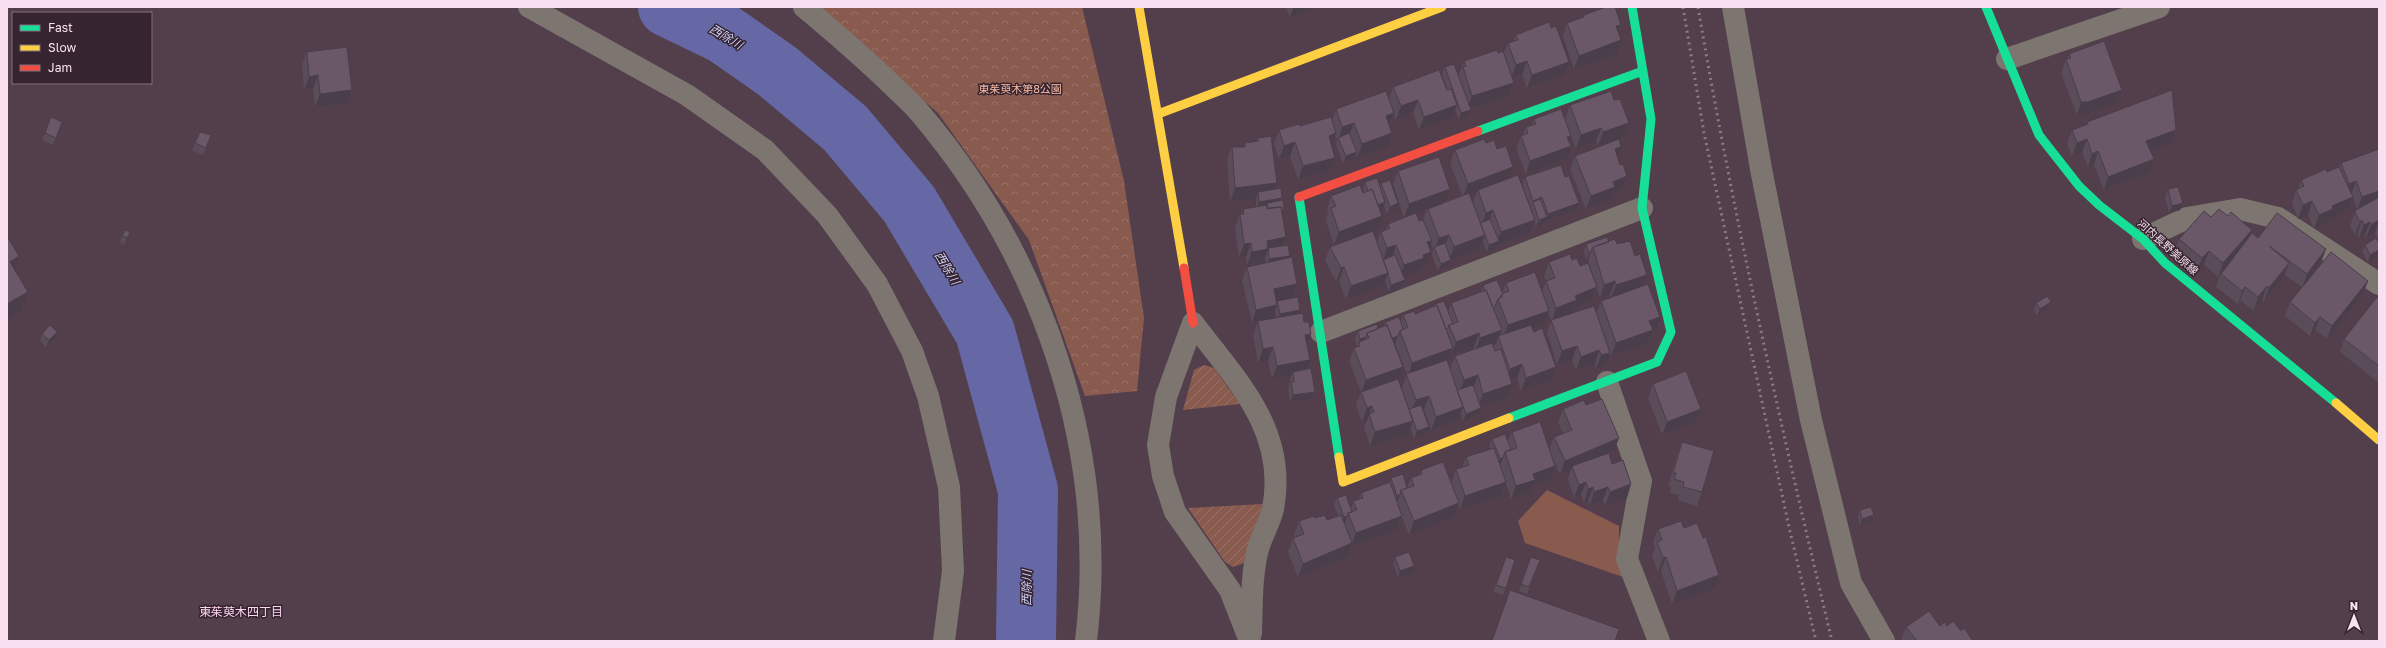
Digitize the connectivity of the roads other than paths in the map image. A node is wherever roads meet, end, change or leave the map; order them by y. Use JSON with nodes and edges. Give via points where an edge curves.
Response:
{"nodes":[{"id":1,"x":529,"y":7,"type":"edge"},
{"id":2,"x":804,"y":7,"type":"edge"},
{"id":3,"x":1140,"y":7,"type":"edge"},
{"id":4,"x":1442,"y":7,"type":"edge"},
{"id":5,"x":1632,"y":7,"type":"edge"},
{"id":6,"x":1733,"y":7,"type":"edge"},
{"id":7,"x":1986,"y":7,"type":"edge"},
{"id":8,"x":2159,"y":7,"type":"edge"},
{"id":9,"x":2007,"y":59,"type":"junction"},
{"id":10,"x":1643,"y":71,"type":"junction"},
{"id":11,"x":1158,"y":114,"type":"junction"},
{"id":12,"x":1642,"y":208,"type":"junction"},
{"id":13,"x":2143,"y":239,"type":"junction"},
{"id":14,"x":2379,"y":284,"type":"edge"},
{"id":15,"x":1193,"y":323,"type":"junction"},
{"id":16,"x":1321,"y":332,"type":"junction"},
{"id":17,"x":1607,"y":382,"type":"junction"},
{"id":18,"x":2379,"y":440,"type":"edge"},
{"id":19,"x":944,"y":641,"type":"edge"},
{"id":20,"x":1086,"y":641,"type":"edge"},
{"id":21,"x":1250,"y":641,"type":"edge"},
{"id":22,"x":1659,"y":641,"type":"edge"},
{"id":23,"x":1884,"y":641,"type":"edge"}],
"edges":[{"from":1,"to":19,"type":"street","via":[[687,95],[765,150],[827,215],[878,284],[912,351],[928,396],[949,487],[953,570]]},
{"from":2,"to":20,"type":"street","via":[[842,38],[919,112],[979,193],[1008,240],[1035,296],[1076,421],[1085,477],[1090,538],[1090,609]]},
{"from":3,"to":11,"type":"street"},
{"from":4,"to":11,"type":"street"},
{"from":5,"to":10,"type":"street"},
{"from":6,"to":23,"type":"street","via":[[1811,420],[1851,583]]},
{"from":7,"to":9,"type":"street","name":"河内長野美原線"},
{"from":8,"to":9,"type":"street"},
{"from":9,"to":13,"type":"street","name":"河内長野美原線","via":[[2039,135],[2098,205]]},
{"from":10,"to":12,"type":"street","via":[[1651,119]]},
{"from":10,"to":16,"type":"street","via":[[1298,197]]},
{"from":11,"to":15,"type":"street"},
{"from":12,"to":16,"type":"street"},
{"from":12,"to":17,"type":"street","via":[[1671,332],[1657,362]]},
{"from":13,"to":14,"type":"street","via":[[2187,218],[2240,209],[2278,218]]},
{"from":13,"to":18,"type":"street","name":"河内長野美原線","via":[[2165,263],[2306,377]]},
{"from":15,"to":21,"type":"street","via":[[1256,406],[1268,435],[1275,476],[1273,509],[1258,549],[1252,588]]},
{"from":15,"to":21,"type":"street","via":[[1166,396],[1158,445],[1163,476],[1175,512],[1230,590]]},
{"from":16,"to":17,"type":"street","via":[[1344,482]]},
{"from":17,"to":22,"type":"street","via":[[1641,481],[1627,560]]}]}
